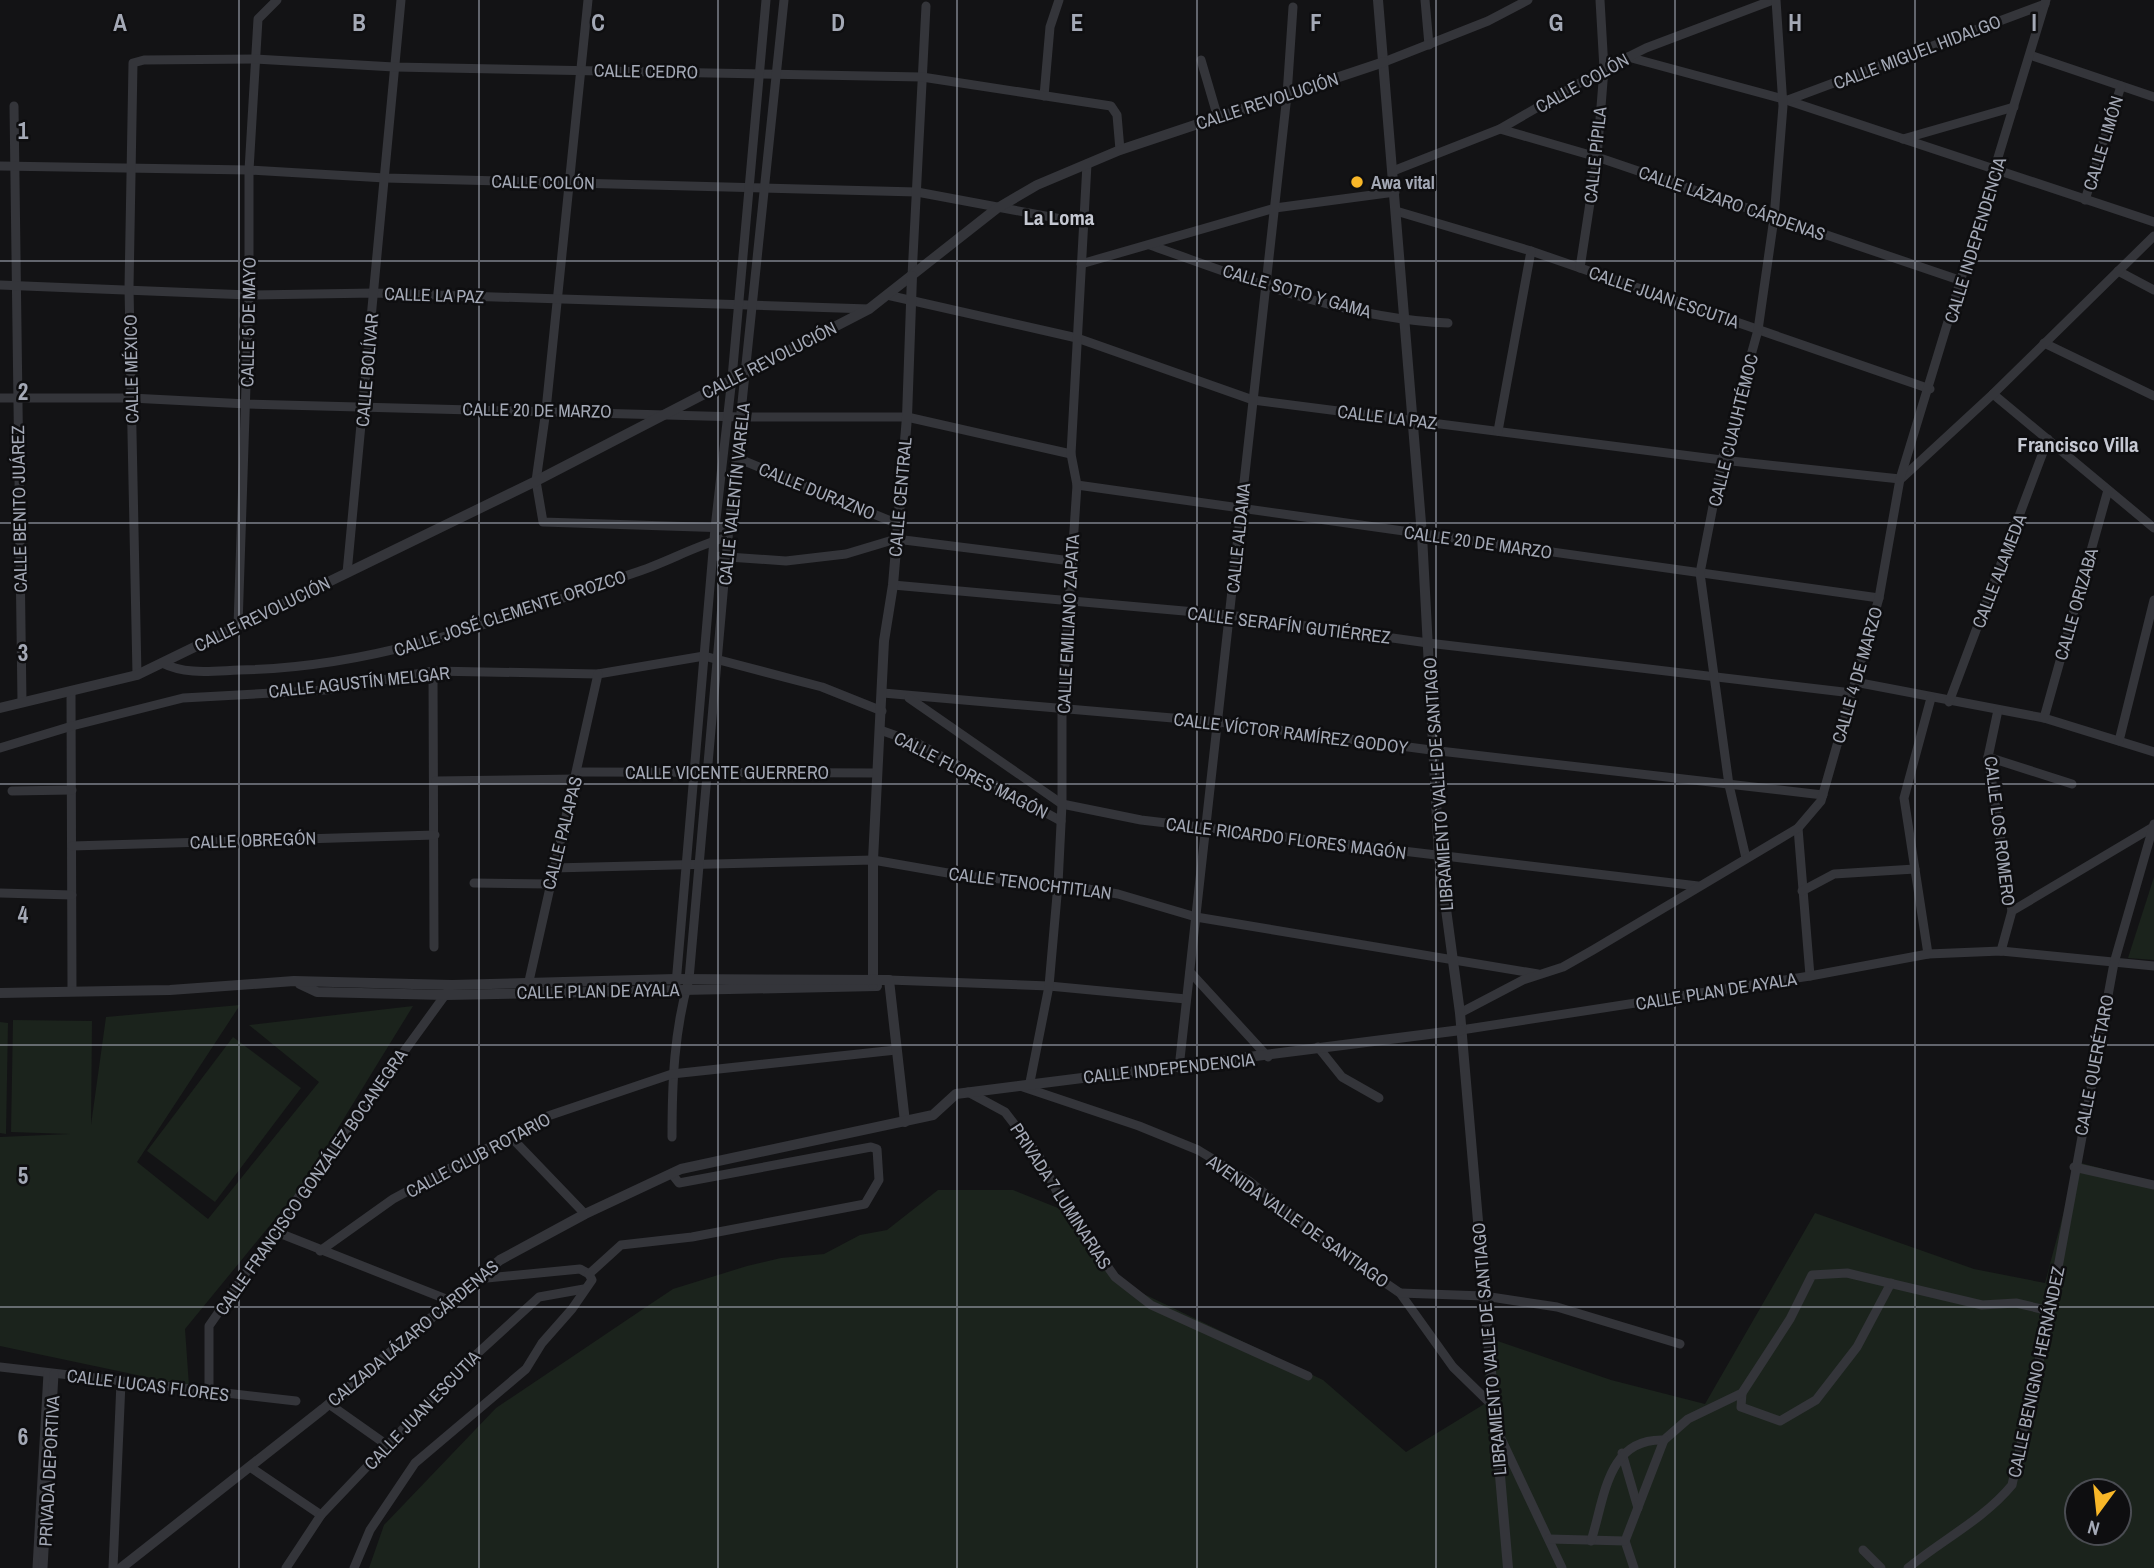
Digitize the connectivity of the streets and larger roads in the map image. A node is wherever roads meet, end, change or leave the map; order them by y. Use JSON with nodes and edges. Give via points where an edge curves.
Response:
{"nodes":[{"id":1,"x":277,"y":0,"type":"edge"},
{"id":2,"x":401,"y":0,"type":"edge"},
{"id":3,"x":588,"y":0,"type":"edge"},
{"id":4,"x":765,"y":0,"type":"edge"},
{"id":5,"x":784,"y":0,"type":"edge"},
{"id":6,"x":1059,"y":0,"type":"edge"},
{"id":7,"x":1378,"y":0,"type":"edge"},
{"id":8,"x":1425,"y":0,"type":"edge"},
{"id":9,"x":1528,"y":0,"type":"edge"},
{"id":10,"x":1600,"y":0,"type":"edge"},
{"id":11,"x":1774,"y":0,"type":"edge"},
{"id":12,"x":2046,"y":2,"type":"edge"},
{"id":13,"x":926,"y":6,"type":"dead end"},
{"id":14,"x":1293,"y":7,"type":"dead end"},
{"id":15,"x":1429,"y":45,"type":"junction"},
{"id":16,"x":2030,"y":55,"type":"junction"},
{"id":17,"x":1628,"y":57,"type":"junction"},
{"id":18,"x":255,"y":59,"type":"junction"},
{"id":19,"x":1201,"y":60,"type":"dead end"},
{"id":20,"x":1384,"y":62,"type":"junction"},
{"id":21,"x":133,"y":63,"type":"joint"},
{"id":22,"x":394,"y":67,"type":"junction"},
{"id":23,"x":581,"y":69,"type":"junction"},
{"id":24,"x":1604,"y":69,"type":"junction"},
{"id":25,"x":757,"y":72,"type":"junction"},
{"id":26,"x":775,"y":73,"type":"junction"},
{"id":27,"x":922,"y":77,"type":"junction"},
{"id":28,"x":2121,"y":86,"type":"junction"},
{"id":29,"x":1287,"y":94,"type":"junction"},
{"id":30,"x":1044,"y":96,"type":"junction"},
{"id":31,"x":2154,"y":97,"type":"edge"},
{"id":32,"x":1785,"y":99,"type":"junction"},
{"id":33,"x":14,"y":106,"type":"dead end"},
{"id":34,"x":2014,"y":107,"type":"junction"},
{"id":35,"x":1218,"y":117,"type":"junction"},
{"id":36,"x":1500,"y":129,"type":"junction"},
{"id":37,"x":1903,"y":139,"type":"junction"},
{"id":38,"x":1120,"y":150,"type":"junction"},
{"id":39,"x":1597,"y":157,"type":"junction"},
{"id":40,"x":1087,"y":164,"type":"junction"},
{"id":41,"x":0,"y":166,"type":"edge"},
{"id":42,"x":14,"y":166,"type":"junction"},
{"id":43,"x":131,"y":168,"type":"junction"},
{"id":44,"x":249,"y":170,"type":"junction"},
{"id":45,"x":1393,"y":171,"type":"junction"},
{"id":46,"x":1995,"y":171,"type":"junction"},
{"id":47,"x":385,"y":178,"type":"junction"},
{"id":48,"x":568,"y":183,"type":"junction"},
{"id":49,"x":748,"y":185,"type":"junction"},
{"id":50,"x":764,"y":186,"type":"junction"},
{"id":51,"x":917,"y":192,"type":"junction"},
{"id":52,"x":1395,"y":192,"type":"junction"},
{"id":53,"x":2085,"y":200,"type":"junction"},
{"id":54,"x":1275,"y":208,"type":"junction"},
{"id":55,"x":996,"y":209,"type":"junction"},
{"id":56,"x":1396,"y":211,"type":"junction"},
{"id":57,"x":1774,"y":218,"type":"junction"},
{"id":58,"x":2154,"y":222,"type":"edge"},
{"id":59,"x":1083,"y":223,"type":"junction"},
{"id":60,"x":2154,"y":236,"type":"edge"},
{"id":61,"x":1150,"y":245,"type":"junction"},
{"id":62,"x":1531,"y":251,"type":"junction"},
{"id":63,"x":1081,"y":264,"type":"junction"},
{"id":64,"x":1580,"y":268,"type":"junction"},
{"id":65,"x":2118,"y":271,"type":"junction"},
{"id":66,"x":912,"y":276,"type":"junction"},
{"id":67,"x":1962,"y":281,"type":"junction"},
{"id":68,"x":0,"y":285,"type":"edge"},
{"id":69,"x":16,"y":285,"type":"junction"},
{"id":70,"x":1266,"y":286,"type":"junction"},
{"id":71,"x":129,"y":288,"type":"junction"},
{"id":72,"x":2154,"y":290,"type":"edge"},
{"id":73,"x":374,"y":293,"type":"junction"},
{"id":74,"x":249,"y":295,"type":"junction"},
{"id":75,"x":887,"y":295,"type":"junction"},
{"id":76,"x":912,"y":298,"type":"junction"},
{"id":77,"x":556,"y":299,"type":"junction"},
{"id":78,"x":737,"y":304,"type":"junction"},
{"id":79,"x":751,"y":305,"type":"junction"},
{"id":80,"x":869,"y":309,"type":"junction"},
{"id":81,"x":1405,"y":321,"type":"junction"},
{"id":82,"x":1448,"y":323,"type":"dead end"},
{"id":83,"x":1758,"y":330,"type":"junction"},
{"id":84,"x":1077,"y":338,"type":"junction"},
{"id":85,"x":2044,"y":343,"type":"junction"},
{"id":86,"x":746,"y":371,"type":"junction"},
{"id":87,"x":732,"y":379,"type":"junction"},
{"id":88,"x":1930,"y":389,"type":"junction"},
{"id":89,"x":1993,"y":394,"type":"junction"},
{"id":90,"x":2154,"y":396,"type":"edge"},
{"id":91,"x":17,"y":397,"type":"junction"},
{"id":92,"x":0,"y":398,"type":"edge"},
{"id":93,"x":131,"y":398,"type":"junction"},
{"id":94,"x":1253,"y":400,"type":"junction"},
{"id":95,"x":247,"y":404,"type":"junction"},
{"id":96,"x":364,"y":406,"type":"junction"},
{"id":97,"x":546,"y":410,"type":"junction"},
{"id":98,"x":665,"y":413,"type":"junction"},
{"id":99,"x":727,"y":417,"type":"junction"},
{"id":100,"x":741,"y":417,"type":"junction"},
{"id":101,"x":907,"y":417,"type":"junction"},
{"id":102,"x":1413,"y":420,"type":"junction"},
{"id":103,"x":1498,"y":431,"type":"junction"},
{"id":104,"x":2048,"y":439,"type":"junction"},
{"id":105,"x":1071,"y":454,"type":"junction"},
{"id":106,"x":737,"y":458,"type":"junction"},
{"id":107,"x":1722,"y":460,"type":"junction"},
{"id":108,"x":1900,"y":479,"type":"junction"},
{"id":109,"x":536,"y":481,"type":"junction"},
{"id":110,"x":1077,"y":485,"type":"junction"},
{"id":111,"x":2108,"y":490,"type":"junction"},
{"id":112,"x":1241,"y":507,"type":"junction"},
{"id":113,"x":898,"y":524,"type":"junction"},
{"id":114,"x":715,"y":528,"type":"junction"},
{"id":115,"x":2154,"y":528,"type":"edge"},
{"id":116,"x":729,"y":533,"type":"junction"},
{"id":117,"x":1422,"y":534,"type":"junction"},
{"id":118,"x":896,"y":539,"type":"junction"},
{"id":119,"x":715,"y":540,"type":"junction"},
{"id":120,"x":713,"y":556,"type":"junction"},
{"id":121,"x":727,"y":557,"type":"junction"},
{"id":122,"x":1070,"y":561,"type":"junction"},
{"id":123,"x":347,"y":573,"type":"junction"},
{"id":124,"x":1700,"y":573,"type":"junction"},
{"id":125,"x":892,"y":585,"type":"junction"},
{"id":126,"x":1879,"y":598,"type":"junction"},
{"id":127,"x":2154,"y":600,"type":"edge"},
{"id":128,"x":1070,"y":602,"type":"junction"},
{"id":129,"x":1229,"y":615,"type":"junction"},
{"id":130,"x":238,"y":626,"type":"junction"},
{"id":131,"x":1428,"y":643,"type":"junction"},
{"id":132,"x":704,"y":656,"type":"junction"},
{"id":133,"x":718,"y":662,"type":"junction"},
{"id":134,"x":162,"y":663,"type":"junction"},
{"id":135,"x":433,"y":671,"type":"junction"},
{"id":136,"x":598,"y":674,"type":"junction"},
{"id":137,"x":137,"y":675,"type":"junction"},
{"id":138,"x":1714,"y":678,"type":"junction"},
{"id":139,"x":1855,"y":682,"type":"junction"},
{"id":140,"x":883,"y":693,"type":"junction"},
{"id":141,"x":1852,"y":693,"type":"junction"},
{"id":142,"x":71,"y":695,"type":"junction"},
{"id":143,"x":908,"y":697,"type":"junction"},
{"id":144,"x":1931,"y":698,"type":"junction"},
{"id":145,"x":22,"y":702,"type":"junction"},
{"id":146,"x":1949,"y":702,"type":"junction"},
{"id":147,"x":0,"y":708,"type":"edge"},
{"id":148,"x":1062,"y":710,"type":"junction"},
{"id":149,"x":1998,"y":710,"type":"junction"},
{"id":150,"x":882,"y":711,"type":"junction"},
{"id":151,"x":2044,"y":718,"type":"junction"},
{"id":152,"x":1219,"y":722,"type":"junction"},
{"id":153,"x":72,"y":723,"type":"junction"},
{"id":154,"x":880,"y":730,"type":"junction"},
{"id":155,"x":2119,"y":741,"type":"junction"},
{"id":156,"x":0,"y":748,"type":"edge"},
{"id":157,"x":1432,"y":750,"type":"junction"},
{"id":158,"x":2154,"y":752,"type":"edge"},
{"id":159,"x":1988,"y":757,"type":"junction"},
{"id":160,"x":696,"y":772,"type":"junction"},
{"id":161,"x":709,"y":773,"type":"junction"},
{"id":162,"x":876,"y":773,"type":"junction"},
{"id":163,"x":577,"y":776,"type":"junction"},
{"id":164,"x":436,"y":781,"type":"junction"},
{"id":165,"x":2072,"y":784,"type":"dead end"},
{"id":166,"x":1729,"y":785,"type":"junction"},
{"id":167,"x":72,"y":790,"type":"junction"},
{"id":168,"x":12,"y":791,"type":"dead end"},
{"id":169,"x":1823,"y":795,"type":"junction"},
{"id":170,"x":1062,"y":804,"type":"junction"},
{"id":171,"x":1061,"y":821,"type":"junction"},
{"id":172,"x":2154,"y":826,"type":"edge"},
{"id":173,"x":1204,"y":827,"type":"junction"},
{"id":174,"x":1798,"y":828,"type":"junction"},
{"id":175,"x":435,"y":835,"type":"junction"},
{"id":176,"x":72,"y":846,"type":"junction"},
{"id":177,"x":1439,"y":857,"type":"junction"},
{"id":178,"x":1746,"y":858,"type":"junction"},
{"id":179,"x":873,"y":860,"type":"junction"},
{"id":180,"x":686,"y":864,"type":"junction"},
{"id":181,"x":700,"y":864,"type":"junction"},
{"id":182,"x":553,"y":868,"type":"junction"},
{"id":183,"x":1915,"y":869,"type":"junction"},
{"id":184,"x":474,"y":883,"type":"dead end"},
{"id":185,"x":549,"y":884,"type":"junction"},
{"id":186,"x":1058,"y":884,"type":"junction"},
{"id":187,"x":1698,"y":886,"type":"junction"},
{"id":188,"x":1802,"y":891,"type":"junction"},
{"id":189,"x":0,"y":893,"type":"edge"},
{"id":190,"x":72,"y":895,"type":"junction"},
{"id":191,"x":2012,"y":911,"type":"junction"},
{"id":192,"x":1196,"y":917,"type":"junction"},
{"id":193,"x":433,"y":947,"type":"dead end"},
{"id":194,"x":2001,"y":951,"type":"junction"},
{"id":195,"x":1928,"y":954,"type":"junction"},
{"id":196,"x":1453,"y":961,"type":"junction"},
{"id":197,"x":2114,"y":963,"type":"junction"},
{"id":198,"x":2154,"y":966,"type":"edge"},
{"id":199,"x":1190,"y":972,"type":"junction"},
{"id":200,"x":1541,"y":975,"type":"junction"},
{"id":201,"x":1810,"y":976,"type":"junction"},
{"id":202,"x":873,"y":983,"type":"junction"},
{"id":203,"x":889,"y":983,"type":"junction"},
{"id":204,"x":1049,"y":986,"type":"junction"},
{"id":205,"x":682,"y":987,"type":"junction"},
{"id":206,"x":527,"y":988,"type":"junction"},
{"id":207,"x":449,"y":990,"type":"junction"},
{"id":208,"x":72,"y":991,"type":"junction"},
{"id":209,"x":0,"y":993,"type":"edge"},
{"id":210,"x":1186,"y":999,"type":"junction"},
{"id":211,"x":1460,"y":1013,"type":"junction"},
{"id":212,"x":1461,"y":1031,"type":"junction"},
{"id":213,"x":1318,"y":1047,"type":"junction"},
{"id":214,"x":897,"y":1050,"type":"junction"},
{"id":215,"x":1268,"y":1057,"type":"junction"},
{"id":216,"x":1179,"y":1068,"type":"junction"},
{"id":217,"x":672,"y":1074,"type":"junction"},
{"id":218,"x":1024,"y":1084,"type":"junction"},
{"id":219,"x":968,"y":1093,"type":"junction"},
{"id":220,"x":1380,"y":1098,"type":"dead end"},
{"id":221,"x":905,"y":1122,"type":"junction"},
{"id":222,"x":510,"y":1136,"type":"junction"},
{"id":223,"x":672,"y":1137,"type":"dead end"},
{"id":224,"x":2074,"y":1167,"type":"junction"},
{"id":225,"x":672,"y":1174,"type":"junction"},
{"id":226,"x":2154,"y":1185,"type":"edge"},
{"id":227,"x":585,"y":1214,"type":"junction"},
{"id":228,"x":274,"y":1231,"type":"junction"},
{"id":229,"x":320,"y":1251,"type":"junction"},
{"id":230,"x":589,"y":1274,"type":"junction"},
{"id":231,"x":477,"y":1279,"type":"junction"},
{"id":232,"x":1891,"y":1283,"type":"junction"},
{"id":233,"x":584,"y":1289,"type":"junction"},
{"id":234,"x":1400,"y":1293,"type":"junction"},
{"id":235,"x":1484,"y":1296,"type":"junction"},
{"id":236,"x":451,"y":1301,"type":"junction"},
{"id":237,"x":2050,"y":1311,"type":"junction"},
{"id":238,"x":1680,"y":1344,"type":"dead end"},
{"id":239,"x":0,"y":1367,"type":"edge"},
{"id":240,"x":51,"y":1374,"type":"junction"},
{"id":241,"x":1308,"y":1376,"type":"dead end"},
{"id":242,"x":121,"y":1382,"type":"junction"},
{"id":243,"x":209,"y":1392,"type":"junction"},
{"id":244,"x":1742,"y":1393,"type":"junction"},
{"id":245,"x":296,"y":1401,"type":"dead end"},
{"id":246,"x":329,"y":1404,"type":"junction"},
{"id":247,"x":1493,"y":1406,"type":"junction"},
{"id":248,"x":1495,"y":1425,"type":"junction"},
{"id":249,"x":1664,"y":1440,"type":"junction"},
{"id":250,"x":387,"y":1445,"type":"junction"},
{"id":251,"x":1622,"y":1453,"type":"junction"},
{"id":252,"x":250,"y":1467,"type":"junction"},
{"id":253,"x":1638,"y":1508,"type":"junction"},
{"id":254,"x":321,"y":1515,"type":"junction"},
{"id":255,"x":1549,"y":1539,"type":"junction"},
{"id":256,"x":1591,"y":1541,"type":"junction"},
{"id":257,"x":1625,"y":1541,"type":"junction"},
{"id":258,"x":1863,"y":1550,"type":"dead end"},
{"id":259,"x":37,"y":1568,"type":"edge"},
{"id":260,"x":43,"y":1568,"type":"edge"},
{"id":261,"x":113,"y":1568,"type":"edge"},
{"id":262,"x":121,"y":1568,"type":"edge"},
{"id":263,"x":286,"y":1568,"type":"edge"},
{"id":264,"x":354,"y":1568,"type":"edge"},
{"id":265,"x":1508,"y":1568,"type":"edge"},
{"id":266,"x":1562,"y":1568,"type":"edge"},
{"id":267,"x":1634,"y":1568,"type":"edge"},
{"id":268,"x":1881,"y":1568,"type":"edge"},
{"id":269,"x":1908,"y":1568,"type":"edge"}],
"edges":[{"from":1,"to":18,"type":"street","name":"CALLE 5 DE MAYO","via":[[258,19]]},
{"from":2,"to":22,"type":"street","name":"CALLE BOLÍVAR"},
{"from":3,"to":23,"type":"street"},
{"from":4,"to":25,"type":"street","name":"CALLE VALENTÍN VARELA"},
{"from":5,"to":26,"type":"street","name":"CALLE VALENTÍN VARELA"},
{"from":6,"to":30,"type":"street","via":[[1050,27]]},
{"from":7,"to":20,"type":"street","name":"LIBRAMIENTO VALLE DE SANTIAGO"},
{"from":8,"to":15,"type":"street"},
{"from":9,"to":15,"type":"street","name":"CALLE REVOLUCIÓN"},
{"from":10,"to":24,"type":"street","name":"CALLE PÍPILA"},
{"from":11,"to":17,"type":"street","name":"CALLE COLÓN"},
{"from":11,"to":32,"type":"street","name":"CALLE CUAUHTÉMOC"},
{"from":12,"to":16,"type":"street","name":"CALLE INDEPENDENCIA"},
{"from":12,"to":32,"type":"street","name":"CALLE MIGUEL HIDALGO"},
{"from":13,"to":27,"type":"street","name":"CALLE CENTRAL"},
{"from":14,"to":29,"type":"street","name":"CALLE ALDAMA"},
{"from":15,"to":20,"type":"street","name":"CALLE REVOLUCIÓN"},
{"from":16,"to":28,"type":"street"},
{"from":16,"to":34,"type":"street","name":"CALLE INDEPENDENCIA"},
{"from":17,"to":24,"type":"street","name":"CALLE COLÓN"},
{"from":17,"to":32,"type":"street"},
{"from":18,"to":21,"type":"street","name":"CALLE CEDRO"},
{"from":18,"to":22,"type":"street","name":"CALLE CEDRO"},
{"from":18,"to":44,"type":"street","name":"CALLE 5 DE MAYO"},
{"from":19,"to":35,"type":"street"},
{"from":20,"to":29,"type":"street","name":"CALLE REVOLUCIÓN"},
{"from":20,"to":45,"type":"street","name":"LIBRAMIENTO VALLE DE SANTIAGO"},
{"from":21,"to":43,"type":"street","name":"CALLE MÉXICO"},
{"from":22,"to":23,"type":"street","name":"CALLE CEDRO"},
{"from":22,"to":47,"type":"street","name":"CALLE BOLÍVAR"},
{"from":23,"to":25,"type":"street","name":"CALLE CEDRO"},
{"from":23,"to":48,"type":"street"},
{"from":24,"to":36,"type":"street","name":"CALLE COLÓN"},
{"from":24,"to":39,"type":"street","name":"CALLE PÍPILA"},
{"from":25,"to":26,"type":"street","name":"CALLE CEDRO"},
{"from":25,"to":49,"type":"street","name":"CALLE VALENTÍN VARELA"},
{"from":26,"to":27,"type":"street","name":"CALLE CEDRO"},
{"from":26,"to":50,"type":"street","name":"CALLE VALENTÍN VARELA"},
{"from":27,"to":30,"type":"street","name":"CALLE CEDRO"},
{"from":27,"to":51,"type":"street","name":"CALLE CENTRAL"},
{"from":28,"to":31,"type":"street"},
{"from":28,"to":53,"type":"street","name":"CALLE LIMÓN"},
{"from":29,"to":35,"type":"street","name":"CALLE REVOLUCIÓN"},
{"from":29,"to":54,"type":"street","name":"CALLE ALDAMA"},
{"from":30,"to":38,"type":"street","name":"CALLE CEDRO","via":[[1111,106],[1117,115]]},
{"from":32,"to":37,"type":"street"},
{"from":32,"to":57,"type":"street","name":"CALLE CUAUHTÉMOC"},
{"from":33,"to":42,"type":"street","name":"CALLE BENITO JUÁREZ"},
{"from":34,"to":37,"type":"street"},
{"from":34,"to":46,"type":"street","name":"CALLE INDEPENDENCIA"},
{"from":35,"to":38,"type":"street","name":"CALLE REVOLUCIÓN"},
{"from":36,"to":39,"type":"street","name":"CALLE LÁZARO CÁRDENAS"},
{"from":36,"to":45,"type":"street","name":"CALLE COLÓN"},
{"from":37,"to":46,"type":"street"},
{"from":38,"to":40,"type":"street","name":"CALLE REVOLUCIÓN"},
{"from":39,"to":57,"type":"street","name":"CALLE LÁZARO CÁRDENAS"},
{"from":39,"to":64,"type":"street","name":"CALLE PÍPILA"},
{"from":40,"to":55,"type":"street","name":"CALLE REVOLUCIÓN"},
{"from":40,"to":59,"type":"street","name":"CALLE EMILIANO ZAPATA"},
{"from":41,"to":42,"type":"street","name":"CALLE COLÓN"},
{"from":42,"to":43,"type":"street","name":"CALLE COLÓN"},
{"from":42,"to":69,"type":"street","name":"CALLE BENITO JUÁREZ"},
{"from":43,"to":44,"type":"street","name":"CALLE COLÓN"},
{"from":43,"to":71,"type":"street","name":"CALLE MÉXICO"},
{"from":44,"to":47,"type":"street","name":"CALLE COLÓN"},
{"from":44,"to":74,"type":"street","name":"CALLE 5 DE MAYO"},
{"from":45,"to":52,"type":"street","name":"LIBRAMIENTO VALLE DE SANTIAGO"},
{"from":46,"to":53,"type":"street"},
{"from":46,"to":67,"type":"street","name":"CALLE INDEPENDENCIA"},
{"from":47,"to":48,"type":"street","name":"CALLE COLÓN"},
{"from":47,"to":73,"type":"street","name":"CALLE BOLÍVAR"},
{"from":48,"to":49,"type":"street","name":"CALLE COLÓN"},
{"from":48,"to":77,"type":"street"},
{"from":49,"to":50,"type":"street","name":"CALLE COLÓN"},
{"from":49,"to":78,"type":"street","name":"CALLE VALENTÍN VARELA"},
{"from":50,"to":51,"type":"street","name":"CALLE COLÓN"},
{"from":50,"to":79,"type":"street","name":"CALLE VALENTÍN VARELA"},
{"from":51,"to":55,"type":"street","name":"CALLE COLÓN"},
{"from":51,"to":66,"type":"street","name":"CALLE CENTRAL"},
{"from":52,"to":54,"type":"street"},
{"from":52,"to":56,"type":"street","name":"LIBRAMIENTO VALLE DE SANTIAGO"},
{"from":53,"to":58,"type":"street"},
{"from":54,"to":61,"type":"street"},
{"from":54,"to":70,"type":"street","name":"CALLE ALDAMA"},
{"from":55,"to":59,"type":"street","name":"CALLE COLÓN"},
{"from":55,"to":66,"type":"street","name":"CALLE REVOLUCIÓN"},
{"from":56,"to":62,"type":"street","name":"CALLE JUAN ESCUTIA"},
{"from":56,"to":81,"type":"street","name":"LIBRAMIENTO VALLE DE SANTIAGO"},
{"from":57,"to":67,"type":"street","name":"CALLE LÁZARO CÁRDENAS"},
{"from":57,"to":83,"type":"street","name":"CALLE CUAUHTÉMOC"},
{"from":59,"to":63,"type":"street","name":"CALLE EMILIANO ZAPATA"},
{"from":60,"to":65,"type":"street"},
{"from":61,"to":63,"type":"street"},
{"from":61,"to":70,"type":"street","name":"CALLE SOTO Y GAMA"},
{"from":62,"to":64,"type":"street","name":"CALLE JUAN ESCUTIA"},
{"from":62,"to":103,"type":"street"},
{"from":63,"to":84,"type":"street","name":"CALLE EMILIANO ZAPATA"},
{"from":64,"to":83,"type":"street","name":"CALLE JUAN ESCUTIA"},
{"from":65,"to":72,"type":"street"},
{"from":65,"to":85,"type":"street"},
{"from":66,"to":75,"type":"street","name":"CALLE REVOLUCIÓN"},
{"from":66,"to":76,"type":"street","name":"CALLE CENTRAL"},
{"from":67,"to":88,"type":"street","name":"CALLE INDEPENDENCIA"},
{"from":68,"to":69,"type":"street","name":"CALLE LA PAZ"},
{"from":69,"to":71,"type":"street","name":"CALLE LA PAZ"},
{"from":69,"to":91,"type":"street","name":"CALLE BENITO JUÁREZ"},
{"from":70,"to":81,"type":"street","name":"CALLE SOTO Y GAMA"},
{"from":70,"to":94,"type":"street","name":"CALLE ALDAMA"},
{"from":71,"to":74,"type":"street","name":"CALLE LA PAZ"},
{"from":71,"to":93,"type":"street","name":"CALLE MÉXICO"},
{"from":73,"to":74,"type":"street","name":"CALLE LA PAZ"},
{"from":73,"to":77,"type":"street","name":"CALLE LA PAZ"},
{"from":73,"to":96,"type":"street","name":"CALLE BOLÍVAR"},
{"from":74,"to":95,"type":"street","name":"CALLE 5 DE MAYO"},
{"from":75,"to":76,"type":"street","name":"CALLE LA PAZ"},
{"from":75,"to":80,"type":"street","name":"CALLE REVOLUCIÓN"},
{"from":76,"to":84,"type":"street","name":"CALLE LA PAZ"},
{"from":76,"to":101,"type":"street","name":"CALLE CENTRAL"},
{"from":77,"to":78,"type":"street","name":"CALLE LA PAZ"},
{"from":77,"to":97,"type":"street"},
{"from":78,"to":79,"type":"street","name":"CALLE LA PAZ"},
{"from":78,"to":87,"type":"street","name":"CALLE VALENTÍN VARELA"},
{"from":79,"to":80,"type":"street","name":"CALLE LA PAZ"},
{"from":79,"to":86,"type":"street","name":"CALLE VALENTÍN VARELA"},
{"from":80,"to":86,"type":"street","name":"CALLE REVOLUCIÓN"},
{"from":81,"to":82,"type":"street","name":"CALLE SOTO Y GAMA"},
{"from":81,"to":102,"type":"street","name":"LIBRAMIENTO VALLE DE SANTIAGO"},
{"from":83,"to":88,"type":"street","name":"CALLE JUAN ESCUTIA"},
{"from":83,"to":107,"type":"street","name":"CALLE CUAUHTÉMOC"},
{"from":84,"to":94,"type":"street","name":"CALLE LA PAZ"},
{"from":84,"to":105,"type":"street","name":"CALLE EMILIANO ZAPATA"},
{"from":85,"to":89,"type":"street"},
{"from":85,"to":90,"type":"street"},
{"from":86,"to":87,"type":"street","name":"CALLE REVOLUCIÓN"},
{"from":86,"to":100,"type":"street","name":"CALLE VALENTÍN VARELA"},
{"from":87,"to":98,"type":"street","name":"CALLE REVOLUCIÓN"},
{"from":87,"to":99,"type":"street","name":"CALLE VALENTÍN VARELA"},
{"from":88,"to":108,"type":"street","name":"CALLE INDEPENDENCIA"},
{"from":89,"to":104,"type":"street"},
{"from":89,"to":108,"type":"street"},
{"from":91,"to":92,"type":"street","name":"CALLE 20 DE MARZO"},
{"from":91,"to":93,"type":"street","name":"CALLE 20 DE MARZO"},
{"from":91,"to":145,"type":"street","name":"CALLE BENITO JUÁREZ"},
{"from":93,"to":95,"type":"street","name":"CALLE 20 DE MARZO"},
{"from":93,"to":137,"type":"street","name":"CALLE MÉXICO"},
{"from":94,"to":102,"type":"street","name":"CALLE LA PAZ"},
{"from":94,"to":112,"type":"street","name":"CALLE ALDAMA"},
{"from":95,"to":96,"type":"street","name":"CALLE 20 DE MARZO"},
{"from":95,"to":130,"type":"street","name":"CALLE 5 DE MAYO"},
{"from":96,"to":97,"type":"street","name":"CALLE 20 DE MARZO"},
{"from":96,"to":123,"type":"street","name":"CALLE BOLÍVAR"},
{"from":97,"to":98,"type":"street","name":"CALLE 20 DE MARZO"},
{"from":97,"to":109,"type":"street"},
{"from":98,"to":99,"type":"street","name":"CALLE 20 DE MARZO"},
{"from":98,"to":109,"type":"street","name":"CALLE REVOLUCIÓN"},
{"from":99,"to":100,"type":"street","name":"CALLE 20 DE MARZO"},
{"from":99,"to":114,"type":"street","name":"CALLE VALENTÍN VARELA"},
{"from":100,"to":101,"type":"street","name":"CALLE 20 DE MARZO"},
{"from":100,"to":106,"type":"street","name":"CALLE VALENTÍN VARELA"},
{"from":101,"to":105,"type":"street","name":"CALLE 20 DE MARZO"},
{"from":101,"to":113,"type":"street","name":"CALLE CENTRAL"},
{"from":102,"to":103,"type":"street","name":"CALLE LA PAZ"},
{"from":102,"to":117,"type":"street","name":"LIBRAMIENTO VALLE DE SANTIAGO"},
{"from":103,"to":107,"type":"street","name":"CALLE LA PAZ"},
{"from":104,"to":111,"type":"street"},
{"from":104,"to":146,"type":"street","name":"CALLE ALAMEDA"},
{"from":105,"to":110,"type":"street","name":"CALLE EMILIANO ZAPATA"},
{"from":106,"to":113,"type":"street","name":"CALLE DURAZNO"},
{"from":106,"to":116,"type":"street","name":"CALLE VALENTÍN VARELA"},
{"from":107,"to":108,"type":"street","name":"CALLE LA PAZ"},
{"from":107,"to":124,"type":"street","name":"CALLE CUAUHTÉMOC"},
{"from":108,"to":126,"type":"street","name":"CALLE 4 DE MARZO"},
{"from":109,"to":114,"type":"street","via":[[543,522]]},
{"from":109,"to":123,"type":"street","name":"CALLE REVOLUCIÓN"},
{"from":110,"to":112,"type":"street","name":"CALLE 20 DE MARZO"},
{"from":110,"to":122,"type":"street","name":"CALLE EMILIANO ZAPATA"},
{"from":111,"to":115,"type":"street"},
{"from":111,"to":151,"type":"street","name":"CALLE ORIZABA"},
{"from":112,"to":117,"type":"street","name":"CALLE 20 DE MARZO"},
{"from":112,"to":129,"type":"street","name":"CALLE ALDAMA"},
{"from":113,"to":118,"type":"street","name":"CALLE CENTRAL"},
{"from":114,"to":116,"type":"street"},
{"from":114,"to":119,"type":"street","name":"CALLE VALENTÍN VARELA"},
{"from":116,"to":119,"type":"street","name":"CALLE JOSÉ CLEMENTE OROZCO"},
{"from":116,"to":121,"type":"street","name":"CALLE VALENTÍN VARELA"},
{"from":117,"to":124,"type":"street","name":"CALLE 20 DE MARZO"},
{"from":117,"to":131,"type":"street","name":"LIBRAMIENTO VALLE DE SANTIAGO"},
{"from":118,"to":121,"type":"street","via":[[846,554],[786,561]]},
{"from":118,"to":122,"type":"street"},
{"from":118,"to":125,"type":"street","name":"CALLE CENTRAL"},
{"from":119,"to":120,"type":"street","name":"CALLE VALENTÍN VARELA"},
{"from":119,"to":134,"type":"street","name":"CALLE JOSÉ CLEMENTE OROZCO","via":[[626,576],[443,639],[384,654],[269,670],[178,671]]},
{"from":120,"to":121,"type":"street"},
{"from":120,"to":132,"type":"street","name":"CALLE VALENTÍN VARELA"},
{"from":121,"to":133,"type":"street","name":"CALLE VALENTÍN VARELA"},
{"from":122,"to":128,"type":"street","name":"CALLE EMILIANO ZAPATA"},
{"from":123,"to":130,"type":"street","name":"CALLE REVOLUCIÓN"},
{"from":124,"to":126,"type":"street","name":"CALLE 20 DE MARZO"},
{"from":124,"to":138,"type":"street","name":"CALLE CUAUHTÉMOC"},
{"from":125,"to":128,"type":"street","name":"CALLE SERAFÍN GUTIÉRREZ"},
{"from":125,"to":140,"type":"street","name":"CALLE CENTRAL"},
{"from":126,"to":139,"type":"street","name":"CALLE 4 DE MARZO"},
{"from":127,"to":155,"type":"street"},
{"from":128,"to":129,"type":"street","name":"CALLE SERAFÍN GUTIÉRREZ"},
{"from":128,"to":148,"type":"street","name":"CALLE EMILIANO ZAPATA"},
{"from":129,"to":131,"type":"street","name":"CALLE SERAFÍN GUTIÉRREZ"},
{"from":129,"to":152,"type":"street","name":"CALLE ALDAMA"},
{"from":130,"to":134,"type":"street","name":"CALLE REVOLUCIÓN"},
{"from":131,"to":138,"type":"street","name":"CALLE SERAFÍN GUTIÉRREZ"},
{"from":131,"to":157,"type":"street","name":"LIBRAMIENTO VALLE DE SANTIAGO"},
{"from":132,"to":133,"type":"street"},
{"from":132,"to":136,"type":"street","name":"CALLE AGUSTÍN MELGAR"},
{"from":132,"to":160,"type":"street","name":"CALLE VALENTÍN VARELA"},
{"from":133,"to":150,"type":"street","via":[[822,688]]},
{"from":133,"to":161,"type":"street","name":"CALLE VALENTÍN VARELA"},
{"from":134,"to":137,"type":"street","name":"CALLE REVOLUCIÓN"},
{"from":135,"to":136,"type":"street","name":"CALLE AGUSTÍN MELGAR"},
{"from":135,"to":153,"type":"street","name":"CALLE AGUSTÍN MELGAR","via":[[326,690],[183,698]]},
{"from":135,"to":164,"type":"street"},
{"from":136,"to":163,"type":"street","name":"CALLE PALAPAS"},
{"from":137,"to":142,"type":"street","name":"CALLE REVOLUCIÓN"},
{"from":138,"to":141,"type":"street","name":"CALLE SERAFÍN GUTIÉRREZ"},
{"from":138,"to":166,"type":"street","name":"CALLE CUAUHTÉMOC"},
{"from":139,"to":141,"type":"street","name":"CALLE 4 DE MARZO"},
{"from":139,"to":144,"type":"street"},
{"from":140,"to":143,"type":"street","name":"CALLE VÍCTOR RAMÍREZ GODOY"},
{"from":140,"to":150,"type":"street","name":"CALLE CENTRAL"},
{"from":141,"to":169,"type":"street","name":"CALLE 4 DE MARZO"},
{"from":142,"to":145,"type":"street","name":"CALLE REVOLUCIÓN"},
{"from":142,"to":153,"type":"street"},
{"from":143,"to":148,"type":"street","name":"CALLE VÍCTOR RAMÍREZ GODOY"},
{"from":143,"to":170,"type":"street","name":"CALLE RICARDO FLORES MAGÓN"},
{"from":144,"to":146,"type":"street"},
{"from":144,"to":183,"type":"street","via":[[1904,798]]},
{"from":145,"to":147,"type":"street","name":"CALLE REVOLUCIÓN"},
{"from":146,"to":149,"type":"street"},
{"from":148,"to":152,"type":"street","name":"CALLE VÍCTOR RAMÍREZ GODOY"},
{"from":148,"to":170,"type":"street","name":"CALLE EMILIANO ZAPATA"},
{"from":149,"to":151,"type":"street"},
{"from":149,"to":159,"type":"street","name":"CALLE LOS ROMERO"},
{"from":150,"to":154,"type":"street","name":"CALLE CENTRAL"},
{"from":151,"to":155,"type":"street"},
{"from":152,"to":157,"type":"street","name":"CALLE VÍCTOR RAMÍREZ GODOY"},
{"from":152,"to":173,"type":"street","name":"CALLE ALDAMA"},
{"from":153,"to":156,"type":"street","name":"CALLE AGUSTÍN MELGAR"},
{"from":153,"to":167,"type":"street"},
{"from":154,"to":162,"type":"street","name":"CALLE CENTRAL"},
{"from":154,"to":171,"type":"street","name":"CALLE FLORES MAGÓN","via":[[917,743]]},
{"from":155,"to":158,"type":"street"},
{"from":157,"to":166,"type":"street","name":"CALLE VÍCTOR RAMÍREZ GODOY"},
{"from":157,"to":177,"type":"street","name":"LIBRAMIENTO VALLE DE SANTIAGO"},
{"from":159,"to":165,"type":"street"},
{"from":159,"to":191,"type":"street","name":"CALLE LOS ROMERO"},
{"from":160,"to":161,"type":"street","name":"CALLE VICENTE GUERRERO"},
{"from":160,"to":163,"type":"street","name":"CALLE VICENTE GUERRERO"},
{"from":160,"to":180,"type":"street","name":"CALLE VALENTÍN VARELA"},
{"from":161,"to":162,"type":"street","name":"CALLE VICENTE GUERRERO"},
{"from":161,"to":181,"type":"street","name":"CALLE VALENTÍN VARELA"},
{"from":162,"to":179,"type":"street","name":"CALLE CENTRAL"},
{"from":163,"to":164,"type":"street","name":"CALLE VICENTE GUERRERO"},
{"from":163,"to":182,"type":"street","name":"CALLE PALAPAS"},
{"from":164,"to":175,"type":"street"},
{"from":166,"to":169,"type":"street","name":"CALLE VÍCTOR RAMÍREZ GODOY"},
{"from":166,"to":178,"type":"street","name":"CALLE CUAUHTÉMOC"},
{"from":167,"to":168,"type":"street"},
{"from":167,"to":176,"type":"street"},
{"from":169,"to":174,"type":"street","name":"CALLE 4 DE MARZO"},
{"from":170,"to":171,"type":"street","name":"CALLE EMILIANO ZAPATA"},
{"from":170,"to":173,"type":"street","name":"CALLE RICARDO FLORES MAGÓN"},
{"from":171,"to":186,"type":"street","name":"CALLE EMILIANO ZAPATA"},
{"from":172,"to":191,"type":"street"},
{"from":172,"to":197,"type":"street","name":"CALLE QUERÉTARO"},
{"from":173,"to":177,"type":"street","name":"CALLE RICARDO FLORES MAGÓN"},
{"from":173,"to":192,"type":"street","name":"CALLE ALDAMA"},
{"from":174,"to":178,"type":"street","name":"CALLE 4 DE MARZO"},
{"from":174,"to":188,"type":"street"},
{"from":175,"to":176,"type":"street","name":"CALLE OBREGÓN"},
{"from":175,"to":193,"type":"street"},
{"from":176,"to":190,"type":"street"},
{"from":177,"to":187,"type":"street","name":"CALLE RICARDO FLORES MAGÓN"},
{"from":177,"to":196,"type":"street","name":"LIBRAMIENTO VALLE DE SANTIAGO"},
{"from":178,"to":187,"type":"street","name":"CALLE 4 DE MARZO"},
{"from":179,"to":181,"type":"street","name":"CALLE TENOCHTITLAN"},
{"from":179,"to":186,"type":"street","name":"CALLE TENOCHTITLAN","via":[[965,876]]},
{"from":179,"to":202,"type":"street","name":"CALLE CENTRAL"},
{"from":180,"to":181,"type":"street","name":"CALLE TENOCHTITLAN"},
{"from":180,"to":182,"type":"street","name":"CALLE TENOCHTITLAN"},
{"from":180,"to":205,"type":"street","name":"CALLE VALENTÍN VARELA"},
{"from":181,"to":205,"type":"street","name":"CALLE VALENTÍN VARELA"},
{"from":182,"to":185,"type":"street","name":"CALLE PALAPAS"},
{"from":183,"to":188,"type":"street","via":[[1834,874]]},
{"from":183,"to":195,"type":"street"},
{"from":184,"to":185,"type":"street"},
{"from":185,"to":206,"type":"street","name":"CALLE PALAPAS"},
{"from":186,"to":192,"type":"street","name":"CALLE TENOCHTITLAN","via":[[1118,894]]},
{"from":186,"to":204,"type":"street","name":"CALLE EMILIANO ZAPATA"},
{"from":187,"to":200,"type":"street","name":"CALLE 4 DE MARZO","via":[[1583,956]]},
{"from":188,"to":201,"type":"street"},
{"from":189,"to":190,"type":"street"},
{"from":190,"to":208,"type":"street"},
{"from":191,"to":194,"type":"street","name":"CALLE LOS ROMERO"},
{"from":192,"to":196,"type":"street","name":"CALLE TENOCHTITLAN"},
{"from":192,"to":199,"type":"street","name":"CALLE ALDAMA"},
{"from":194,"to":195,"type":"street","name":"CALLE PLAN DE AYALA"},
{"from":194,"to":197,"type":"street","name":"CALLE PLAN DE AYALA"},
{"from":195,"to":201,"type":"street","name":"CALLE PLAN DE AYALA"},
{"from":196,"to":200,"type":"street","name":"CALLE TENOCHTITLAN"},
{"from":196,"to":211,"type":"street","name":"LIBRAMIENTO VALLE DE SANTIAGO"},
{"from":197,"to":198,"type":"street","name":"CALLE PLAN DE AYALA"},
{"from":197,"to":224,"type":"street","name":"CALLE QUERÉTARO"},
{"from":199,"to":210,"type":"street","name":"CALLE ALDAMA"},
{"from":199,"to":215,"type":"street"},
{"from":200,"to":211,"type":"street","name":"CALLE 4 DE MARZO"},
{"from":201,"to":212,"type":"street","name":"CALLE PLAN DE AYALA"},
{"from":202,"to":203,"type":"street","name":"CALLE PLAN DE AYALA"},
{"from":202,"to":205,"type":"street","name":"CALLE PLAN DE AYALA"},
{"from":203,"to":204,"type":"street","name":"CALLE PLAN DE AYALA"},
{"from":203,"to":214,"type":"street"},
{"from":204,"to":210,"type":"street","name":"CALLE PLAN DE AYALA"},
{"from":204,"to":218,"type":"street","name":"CALLE EMILIANO ZAPATA"},
{"from":205,"to":206,"type":"street","name":"CALLE PLAN DE AYALA"},
{"from":205,"to":217,"type":"street"},
{"from":206,"to":207,"type":"street","name":"CALLE PLAN DE AYALA"},
{"from":207,"to":208,"type":"street","name":"CALLE PLAN DE AYALA","via":[[294,981]]},
{"from":207,"to":228,"type":"street","name":"CALLE FRANCISCO GONZÁLEZ BOCANEGRA"},
{"from":208,"to":209,"type":"street","name":"CALLE PLAN DE AYALA"},
{"from":210,"to":216,"type":"street","name":"CALLE ALDAMA"},
{"from":211,"to":212,"type":"street","name":"LIBRAMIENTO VALLE DE SANTIAGO"},
{"from":212,"to":213,"type":"street","name":"CALLE PLAN DE AYALA"},
{"from":212,"to":235,"type":"street","name":"LIBRAMIENTO VALLE DE SANTIAGO"},
{"from":213,"to":215,"type":"street","name":"CALLE INDEPENDENCIA"},
{"from":213,"to":220,"type":"street","via":[[1342,1077]]},
{"from":214,"to":217,"type":"street","name":"CALLE CLUB ROTARIO"},
{"from":214,"to":221,"type":"street"},
{"from":215,"to":216,"type":"street","name":"CALLE INDEPENDENCIA"},
{"from":216,"to":218,"type":"street","name":"CALLE INDEPENDENCIA"},
{"from":217,"to":222,"type":"street","name":"CALLE CLUB ROTARIO","via":[[545,1117]]},
{"from":217,"to":223,"type":"street"},
{"from":218,"to":219,"type":"street","name":"CALZADA LÁZARO CÁRDENAS"},
{"from":218,"to":234,"type":"street","name":"AVENIDA VALLE DE SANTIAGO","via":[[1198,1150],[1249,1181]]},
{"from":219,"to":221,"type":"street","name":"CALZADA LÁZARO CÁRDENAS","via":[[956,1094],[933,1115]]},
{"from":219,"to":241,"type":"street","name":"PRIVADA 7 LUMINARIAS","via":[[1005,1112],[1039,1156],[1062,1202],[1115,1277],[1151,1305]]},
{"from":221,"to":225,"type":"street","name":"CALZADA LÁZARO CÁRDENAS"},
{"from":222,"to":227,"type":"street"},
{"from":222,"to":229,"type":"street","name":"CALLE CLUB ROTARIO","via":[[393,1199]]},
{"from":224,"to":226,"type":"street"},
{"from":224,"to":237,"type":"street","name":"CALLE BENIGNO HERNÁNDEZ"},
{"from":225,"to":227,"type":"street","name":"CALZADA LÁZARO CÁRDENAS"},
{"from":225,"to":230,"type":"street","via":[[679,1184],[871,1147],[877,1149],[879,1180],[865,1204],[692,1237],[621,1245]]},
{"from":227,"to":231,"type":"street","name":"CALZADA LÁZARO CÁRDENAS","via":[[500,1259]]},
{"from":228,"to":229,"type":"street"},
{"from":228,"to":243,"type":"street","name":"CALLE FRANCISCO GONZÁLEZ BOCANEGRA","via":[[209,1326]]},
{"from":229,"to":236,"type":"street"},
{"from":230,"to":231,"type":"street","via":[[580,1269]]},
{"from":230,"to":233,"type":"street","via":[[592,1280]]},
{"from":231,"to":236,"type":"street","name":"CALZADA LÁZARO CÁRDENAS"},
{"from":232,"to":237,"type":"street","via":[[1982,1305],[2016,1303]]},
{"from":232,"to":244,"type":"street","via":[[1847,1273],[1812,1275],[1790,1319]]},
{"from":232,"to":244,"type":"street","via":[[1857,1347],[1816,1400],[1780,1421],[1741,1407]]},
{"from":233,"to":250,"type":"street","name":"CALLE JUAN ESCUTIA","via":[[538,1297]]},
{"from":233,"to":264,"type":"street","via":[[526,1369],[415,1463],[370,1530]]},
{"from":234,"to":235,"type":"street"},
{"from":234,"to":247,"type":"street","name":"AVENIDA VALLE DE SANTIAGO","via":[[1453,1367]]},
{"from":235,"to":238,"type":"street","via":[[1557,1307]]},
{"from":235,"to":247,"type":"street","name":"LIBRAMIENTO VALLE DE SANTIAGO"},
{"from":236,"to":246,"type":"street","name":"CALZADA LÁZARO CÁRDENAS"},
{"from":237,"to":269,"type":"street","name":"CALLE BENIGNO HERNÁNDEZ","via":[[2012,1485],[1997,1503]]},
{"from":239,"to":240,"type":"street","name":"CALLE LUCAS FLORES"},
{"from":240,"to":242,"type":"street","name":"CALLE LUCAS FLORES"},
{"from":240,"to":259,"type":"street","name":"PRIVADA DEPORTIVA"},
{"from":240,"to":260,"type":"street","name":"PRIVADA DEPORTIVA"},
{"from":242,"to":243,"type":"street","name":"CALLE LUCAS FLORES"},
{"from":242,"to":261,"type":"street"},
{"from":243,"to":245,"type":"street","name":"CALLE LUCAS FLORES"},
{"from":244,"to":249,"type":"street","via":[[1688,1419]]},
{"from":246,"to":250,"type":"street"},
{"from":246,"to":252,"type":"street","name":"CALZADA LÁZARO CÁRDENAS"},
{"from":247,"to":248,"type":"street","name":"LIBRAMIENTO VALLE DE SANTIAGO"},
{"from":248,"to":255,"type":"street"},
{"from":248,"to":265,"type":"street","name":"LIBRAMIENTO VALLE DE SANTIAGO"},
{"from":249,"to":251,"type":"street","via":[[1645,1439]]},
{"from":249,"to":253,"type":"street"},
{"from":250,"to":254,"type":"street","name":"CALLE JUAN ESCUTIA"},
{"from":251,"to":253,"type":"street"},
{"from":251,"to":256,"type":"street","via":[[1616,1459]]},
{"from":252,"to":254,"type":"street"},
{"from":252,"to":262,"type":"street","name":"CALZADA LÁZARO CÁRDENAS"},
{"from":253,"to":257,"type":"street"},
{"from":254,"to":263,"type":"street","name":"CALLE JUAN ESCUTIA"},
{"from":255,"to":256,"type":"street"},
{"from":255,"to":266,"type":"street"},
{"from":256,"to":257,"type":"street"},
{"from":257,"to":267,"type":"street"},
{"from":258,"to":268,"type":"street"}]}
